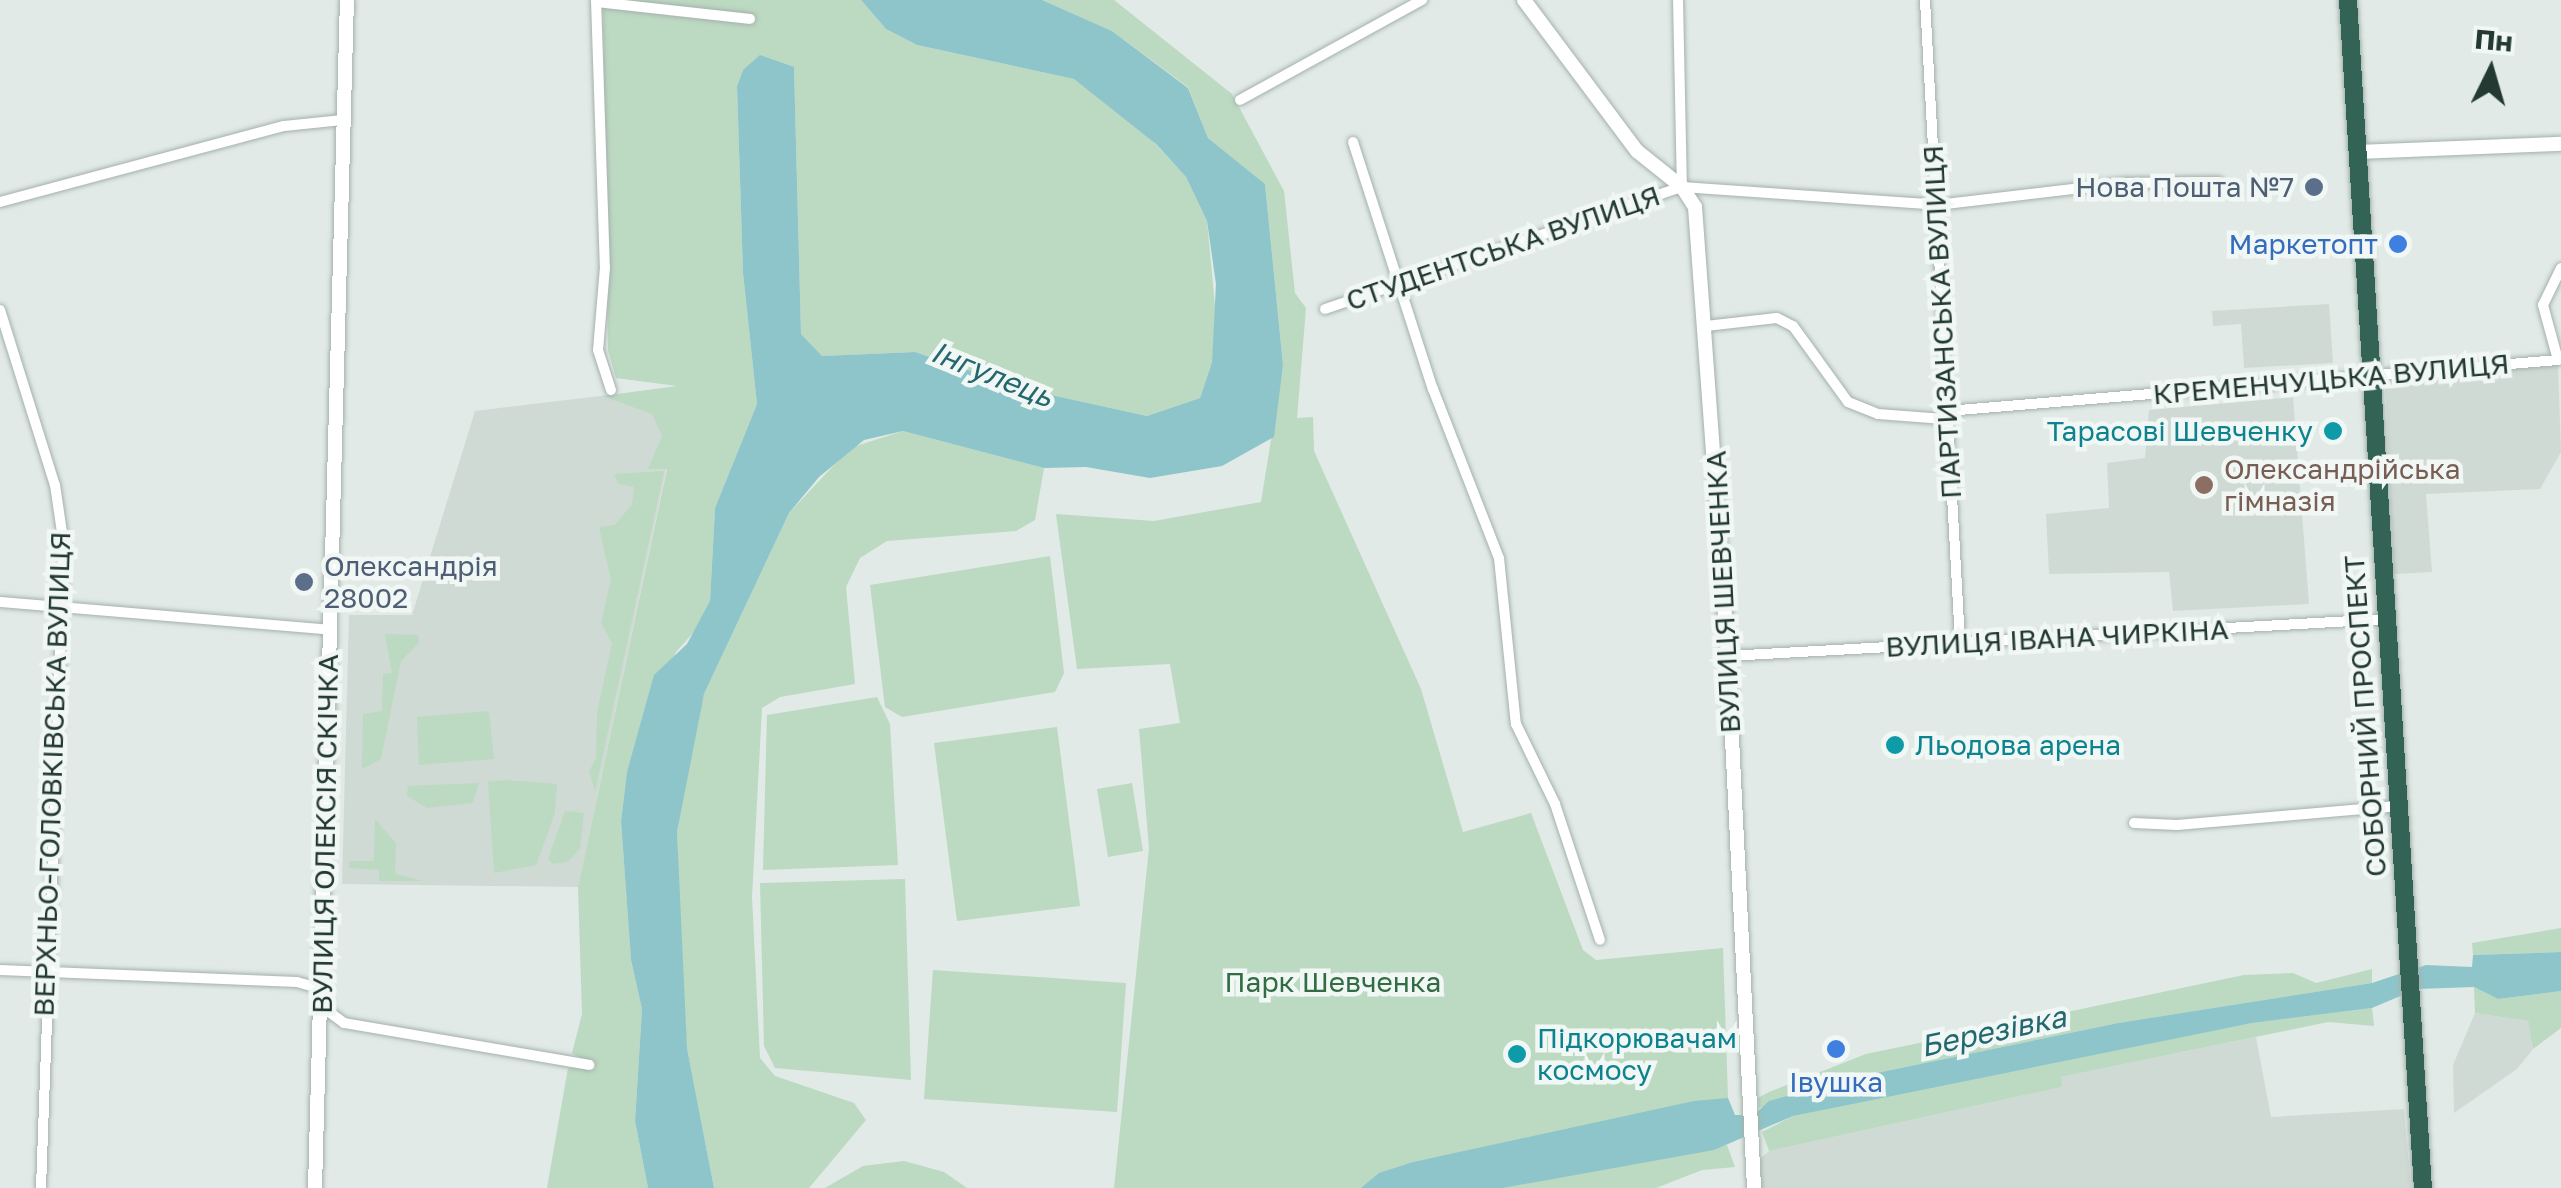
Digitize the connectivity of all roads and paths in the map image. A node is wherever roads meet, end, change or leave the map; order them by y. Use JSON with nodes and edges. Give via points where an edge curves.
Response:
{"nodes":[{"id":1,"x":348,"y":0,"type":"edge"},
{"id":2,"x":1422,"y":0,"type":"edge"},
{"id":3,"x":1524,"y":0,"type":"edge"},
{"id":4,"x":1678,"y":0,"type":"edge"},
{"id":5,"x":1925,"y":0,"type":"edge"},
{"id":6,"x":2348,"y":0,"type":"edge"},
{"id":7,"x":596,"y":1,"type":"edge"},
{"id":8,"x":750,"y":19,"type":"dead end"},
{"id":9,"x":1240,"y":100,"type":"dead end"},
{"id":10,"x":343,"y":120,"type":"junction"},
{"id":11,"x":1353,"y":142,"type":"dead end"},
{"id":12,"x":2561,"y":144,"type":"edge"},
{"id":13,"x":2358,"y":152,"type":"junction"},
{"id":14,"x":2219,"y":182,"type":"dead end"},
{"id":15,"x":1682,"y":187,"type":"junction"},
{"id":16,"x":0,"y":202,"type":"edge"},
{"id":17,"x":1937,"y":205,"type":"junction"},
{"id":18,"x":2561,"y":268,"type":"edge"},
{"id":19,"x":1402,"y":287,"type":"junction"},
{"id":20,"x":1324,"y":309,"type":"dead end"},
{"id":21,"x":0,"y":310,"type":"edge"},
{"id":22,"x":1706,"y":326,"type":"junction"},
{"id":23,"x":2372,"y":377,"type":"junction"},
{"id":24,"x":611,"y":390,"type":"dead end"},
{"id":25,"x":1946,"y":415,"type":"junction"},
{"id":26,"x":0,"y":602,"type":"edge"},
{"id":27,"x":59,"y":604,"type":"junction"},
{"id":28,"x":2387,"y":619,"type":"junction"},
{"id":29,"x":330,"y":630,"type":"junction"},
{"id":30,"x":1960,"y":644,"type":"junction"},
{"id":31,"x":1728,"y":656,"type":"junction"},
{"id":32,"x":2398,"y":806,"type":"junction"},
{"id":33,"x":2134,"y":822,"type":"dead end"},
{"id":34,"x":1600,"y":940,"type":"dead end"},
{"id":35,"x":0,"y":970,"type":"edge"},
{"id":36,"x":44,"y":972,"type":"junction"},
{"id":37,"x":322,"y":989,"type":"junction"},
{"id":38,"x":589,"y":1065,"type":"dead end"},
{"id":39,"x":41,"y":1188,"type":"edge"},
{"id":40,"x":315,"y":1188,"type":"edge"},
{"id":41,"x":1754,"y":1188,"type":"edge"},
{"id":42,"x":2423,"y":1188,"type":"edge"}],
"edges":[{"from":1,"to":10,"type":"street","name":"ВУЛИЦЯ ОЛЕКСІЯ СКІЧКА"},
{"from":2,"to":9,"type":"street"},
{"from":3,"to":15,"type":"street","via":[[1637,152]]},
{"from":4,"to":15,"type":"street","name":"ВУЛИЦЯ ШЕВЧЕНКА"},
{"from":5,"to":17,"type":"street","name":"ПАРТИЗАНСЬКА ВУЛИЦЯ"},
{"from":6,"to":13,"type":"highway","name":"СОБОРНИЙ ПРОСПЕКТ"},
{"from":7,"to":8,"type":"street"},
{"from":7,"to":24,"type":"street","via":[[605,267],[598,350]]},
{"from":10,"to":16,"type":"street","via":[[284,126]]},
{"from":10,"to":29,"type":"street","name":"ВУЛИЦЯ ОЛЕКСІЯ СКІЧКА"},
{"from":11,"to":19,"type":"street"},
{"from":12,"to":13,"type":"street"},
{"from":13,"to":23,"type":"highway","name":"СОБОРНИЙ ПРОСПЕКТ"},
{"from":14,"to":17,"type":"street","name":"СТУДЕНТСЬКА ВУЛИЦЯ","via":[[2124,183]]},
{"from":15,"to":17,"type":"street","name":"СТУДЕНТСЬКА ВУЛИЦЯ"},
{"from":15,"to":19,"type":"street","name":"СТУДЕНТСЬКА ВУЛИЦЯ"},
{"from":15,"to":22,"type":"street","name":"ВУЛИЦЯ ШЕВЧЕНКА","via":[[1695,207]]},
{"from":17,"to":25,"type":"street","name":"ПАРТИЗАНСЬКА ВУЛИЦЯ","via":[[1952,397]]},
{"from":18,"to":23,"type":"street","name":"КРЕМЕНЧУЦЬКА ВУЛИЦЯ","via":[[2542,305],[2558,360]]},
{"from":19,"to":20,"type":"street","name":"СТУДЕНТСЬКА ВУЛИЦЯ"},
{"from":19,"to":34,"type":"street","via":[[1499,558],[1516,724],[1554,804]]},
{"from":21,"to":27,"type":"street","name":"ВЕРХНЬО-ГОЛОВКІВСЬКА ВУЛИЦЯ","via":[[56,485],[64,546]]},
{"from":22,"to":25,"type":"street","name":"КРЕМЕНЧУЦЬКА ВУЛИЦЯ","via":[[1778,318],[1792,326],[1848,402],[1878,414]]},
{"from":22,"to":31,"type":"street","name":"ВУЛИЦЯ ШЕВЧЕНКА"},
{"from":23,"to":25,"type":"street","name":"КРЕМЕНЧУЦЬКА ВУЛИЦЯ"},
{"from":23,"to":28,"type":"highway","name":"СОБОРНИЙ ПРОСПЕКТ"},
{"from":25,"to":30,"type":"street","name":"ПАРТИЗАНСЬКА ВУЛИЦЯ"},
{"from":26,"to":27,"type":"street"},
{"from":27,"to":29,"type":"street"},
{"from":27,"to":36,"type":"street","name":"ВЕРХНЬО-ГОЛОВКІВСЬКА ВУЛИЦЯ"},
{"from":28,"to":30,"type":"street","name":"ВУЛИЦЯ ІВАНА ЧИРКІНА"},
{"from":28,"to":32,"type":"highway","name":"СОБОРНИЙ ПРОСПЕКТ"},
{"from":29,"to":37,"type":"street","name":"ВУЛИЦЯ ОЛЕКСІЯ СКІЧКА"},
{"from":30,"to":31,"type":"street","name":"ВУЛИЦЯ ІВАНА ЧИРКІНА"},
{"from":31,"to":41,"type":"street","name":"ВУЛИЦЯ ШЕВЧЕНКА"},
{"from":32,"to":33,"type":"street","via":[[2177,825]]},
{"from":32,"to":42,"type":"highway","name":"СОБОРНИЙ ПРОСПЕКТ"},
{"from":35,"to":36,"type":"street"},
{"from":36,"to":37,"type":"street","via":[[297,982]]},
{"from":36,"to":39,"type":"street","name":"ВЕРХНЬО-ГОЛОВКІВСЬКА ВУЛИЦЯ"},
{"from":37,"to":38,"type":"street","via":[[329,1012],[344,1023]]},
{"from":37,"to":40,"type":"street","name":"ВУЛИЦЯ ОЛЕКСІЯ СКІЧКА"}]}
